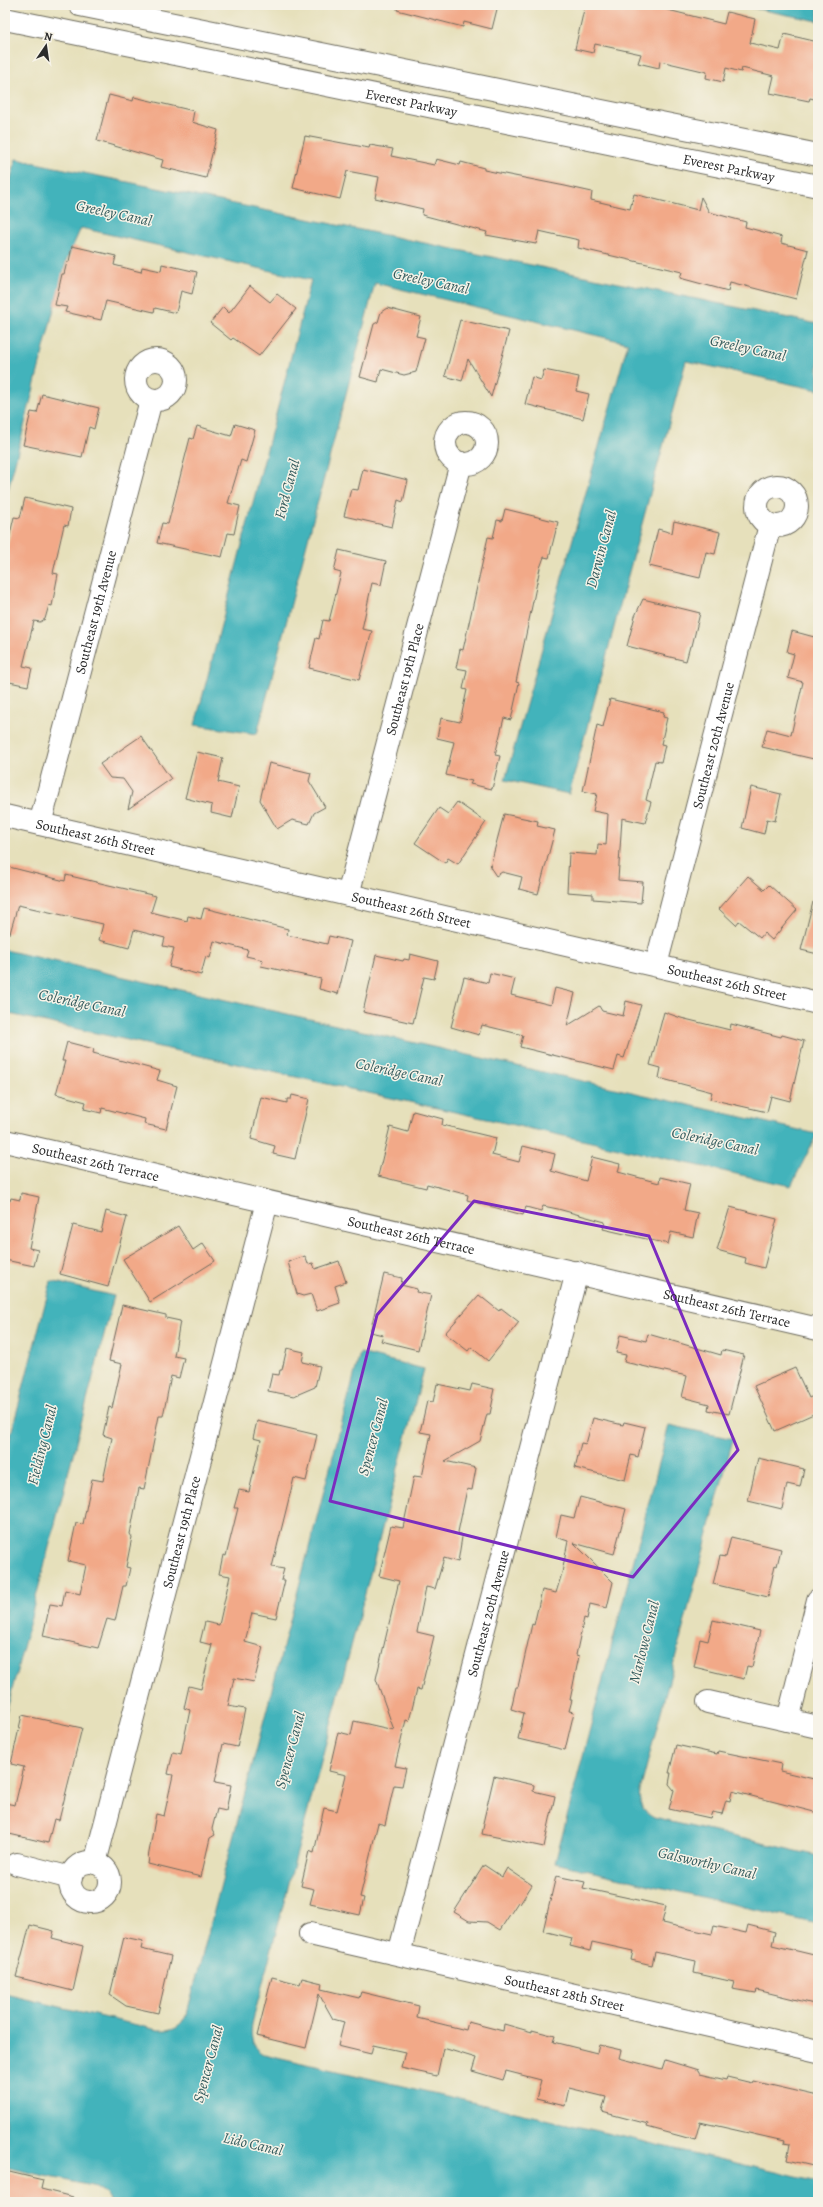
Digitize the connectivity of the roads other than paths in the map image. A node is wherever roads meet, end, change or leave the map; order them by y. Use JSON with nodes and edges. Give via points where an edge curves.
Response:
{"nodes":[{"id":1,"x":80,"y":5,"type":"edge"},
{"id":2,"x":5,"y":19,"type":"edge"},
{"id":3,"x":445,"y":80,"type":"junction"},
{"id":4,"x":439,"y":108,"type":"junction"},
{"id":5,"x":818,"y":155,"type":"edge"},
{"id":6,"x":818,"y":186,"type":"edge"},
{"id":7,"x":150,"y":400,"type":"dead end"},
{"id":8,"x":461,"y":463,"type":"dead end"},
{"id":9,"x":770,"y":525,"type":"dead end"},
{"id":10,"x":5,"y":816,"type":"edge"},
{"id":11,"x":40,"y":824,"type":"junction"},
{"id":12,"x":348,"y":895,"type":"junction"},
{"id":13,"x":656,"y":965,"type":"junction"},
{"id":14,"x":818,"y":1003,"type":"edge"},
{"id":15,"x":5,"y":1141,"type":"edge"},
{"id":16,"x":267,"y":1202,"type":"junction"},
{"id":17,"x":577,"y":1272,"type":"junction"},
{"id":18,"x":818,"y":1329,"type":"edge"},
{"id":19,"x":818,"y":1600,"type":"edge"},
{"id":20,"x":708,"y":1702,"type":"dead end"},
{"id":21,"x":788,"y":1720,"type":"junction"},
{"id":22,"x":818,"y":1727,"type":"edge"},
{"id":23,"x":95,"y":1863,"type":"junction"},
{"id":24,"x":17,"y":1864,"type":"dead end"},
{"id":25,"x":71,"y":1878,"type":"junction"},
{"id":26,"x":310,"y":1934,"type":"dead end"},
{"id":27,"x":399,"y":1954,"type":"junction"},
{"id":28,"x":818,"y":2051,"type":"edge"}],
"edges":[{"from":1,"to":3,"type":"street","name":"Everest Parkway"},
{"from":2,"to":4,"type":"street","name":"Everest Parkway"},
{"from":3,"to":4,"type":"street"},
{"from":3,"to":5,"type":"street","name":"Everest Parkway"},
{"from":4,"to":6,"type":"street","name":"Everest Parkway"},
{"from":7,"to":11,"type":"street","name":"Southeast 19th Avenue"},
{"from":8,"to":12,"type":"street","name":"Southeast 19th Place"},
{"from":9,"to":13,"type":"street","name":"Southeast 20th Avenue"},
{"from":10,"to":11,"type":"street","name":"Southeast 26th Street"},
{"from":11,"to":12,"type":"street","name":"Southeast 26th Street"},
{"from":12,"to":13,"type":"street","name":"Southeast 26th Street"},
{"from":13,"to":14,"type":"street","name":"Southeast 26th Street"},
{"from":15,"to":16,"type":"street","name":"Southeast 26th Terrace"},
{"from":16,"to":17,"type":"street","name":"Southeast 26th Terrace"},
{"from":16,"to":23,"type":"street","name":"Southeast 19th Place"},
{"from":17,"to":18,"type":"street","name":"Southeast 26th Terrace"},
{"from":17,"to":27,"type":"street","name":"Southeast 20th Avenue"},
{"from":19,"to":21,"type":"street"},
{"from":20,"to":21,"type":"street"},
{"from":21,"to":22,"type":"street"},
{"from":23,"to":25,"type":"street","via":[[82,1864],[73,1872]]},
{"from":23,"to":25,"type":"street","via":[[101,1865],[109,1876],[109,1890],[100,1899],[93,1902],[81,1899],[72,1890]]},
{"from":24,"to":25,"type":"street"},
{"from":26,"to":27,"type":"street","name":"Southeast 28th Street"},
{"from":27,"to":28,"type":"street","name":"Southeast 28th Street"}]}
